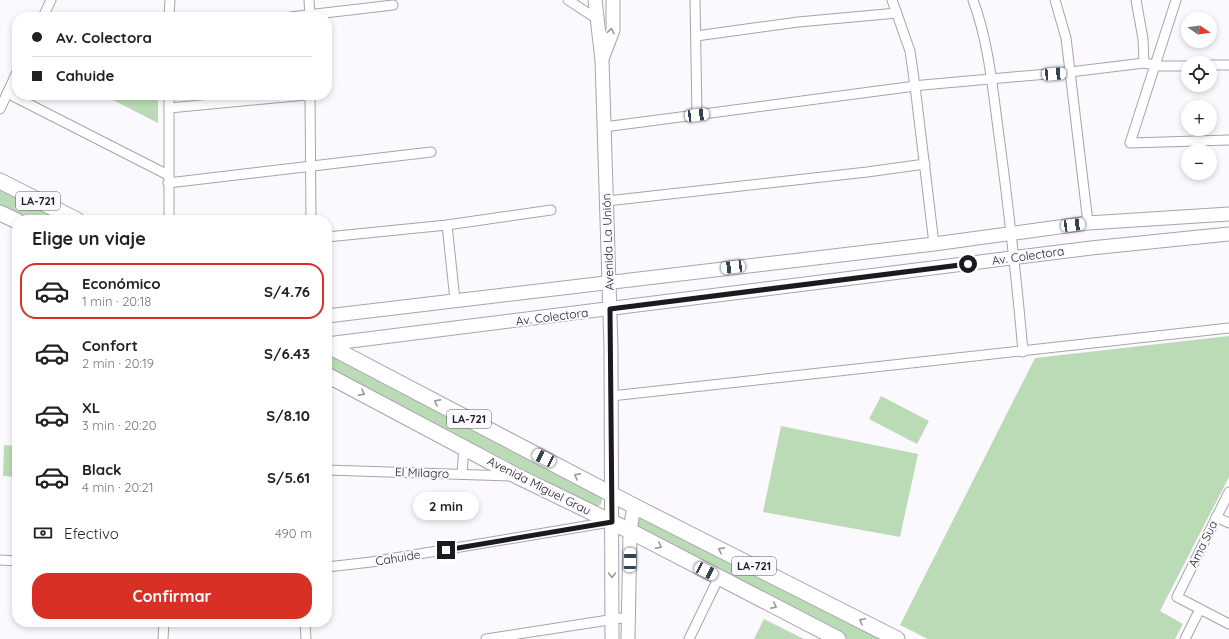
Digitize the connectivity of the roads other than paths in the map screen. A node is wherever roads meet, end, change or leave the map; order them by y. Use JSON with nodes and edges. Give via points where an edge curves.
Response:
{"nodes":[{"id":1,"x":51,"y":0,"type":"edge"},
{"id":2,"x":169,"y":0,"type":"edge"},
{"id":3,"x":310,"y":0,"type":"edge"},
{"id":4,"x":568,"y":0,"type":"edge"},
{"id":5,"x":595,"y":0,"type":"edge"},
{"id":6,"x":613,"y":0,"type":"edge"},
{"id":7,"x":695,"y":0,"type":"edge"},
{"id":8,"x":892,"y":0,"type":"edge"},
{"id":9,"x":973,"y":0,"type":"edge"},
{"id":10,"x":1055,"y":0,"type":"edge"},
{"id":11,"x":1136,"y":0,"type":"edge"},
{"id":12,"x":1176,"y":0,"type":"edge"},
{"id":13,"x":393,"y":5,"type":"dead end"},
{"id":14,"x":45,"y":12,"type":"edge"},
{"id":15,"x":169,"y":12,"type":"edge"},
{"id":16,"x":310,"y":12,"type":"edge"},
{"id":17,"x":332,"y":13,"type":"edge"},
{"id":18,"x":897,"y":13,"type":"junction"},
{"id":19,"x":597,"y":19,"type":"junction"},
{"id":20,"x":696,"y":36,"type":"junction"},
{"id":21,"x":602,"y":60,"type":"junction"},
{"id":22,"x":1144,"y":63,"type":"junction"},
{"id":23,"x":1217,"y":65,"type":"edge"},
{"id":24,"x":1229,"y":65,"type":"edge"},
{"id":25,"x":1156,"y":66,"type":"junction"},
{"id":26,"x":1181,"y":66,"type":"edge"},
{"id":27,"x":1070,"y":72,"type":"junction"},
{"id":28,"x":991,"y":78,"type":"junction"},
{"id":29,"x":12,"y":82,"type":"edge"},
{"id":30,"x":915,"y":86,"type":"junction"},
{"id":31,"x":7,"y":93,"type":"junction"},
{"id":32,"x":12,"y":96,"type":"edge"},
{"id":33,"x":20,"y":100,"type":"edge"},
{"id":34,"x":169,"y":100,"type":"edge"},
{"id":35,"x":253,"y":100,"type":"edge"},
{"id":36,"x":310,"y":100,"type":"edge"},
{"id":37,"x":169,"y":108,"type":"junction"},
{"id":38,"x":0,"y":109,"type":"edge"},
{"id":39,"x":697,"y":115,"type":"junction"},
{"id":40,"x":604,"y":127,"type":"junction"},
{"id":41,"x":1229,"y":140,"type":"edge"},
{"id":42,"x":430,"y":152,"type":"dead end"},
{"id":43,"x":925,"y":164,"type":"junction"},
{"id":44,"x":310,"y":166,"type":"junction"},
{"id":45,"x":168,"y":179,"type":"junction"},
{"id":46,"x":0,"y":181,"type":"edge"},
{"id":47,"x":607,"y":201,"type":"junction"},
{"id":48,"x":551,"y":210,"type":"dead end"},
{"id":49,"x":0,"y":213,"type":"edge"},
{"id":50,"x":1229,"y":214,"type":"edge"},
{"id":51,"x":67,"y":215,"type":"edge"},
{"id":52,"x":169,"y":215,"type":"edge"},
{"id":53,"x":311,"y":215,"type":"edge"},
{"id":54,"x":12,"y":219,"type":"edge"},
{"id":55,"x":1088,"y":223,"type":"junction"},
{"id":56,"x":447,"y":225,"type":"junction"},
{"id":57,"x":1011,"y":233,"type":"junction"},
{"id":58,"x":1229,"y":234,"type":"edge"},
{"id":59,"x":332,"y":236,"type":"edge"},
{"id":60,"x":934,"y":244,"type":"junction"},
{"id":61,"x":1014,"y":258,"type":"junction"},
{"id":62,"x":609,"y":281,"type":"junction"},
{"id":63,"x":455,"y":300,"type":"junction"},
{"id":64,"x":610,"y":309,"type":"junction"},
{"id":65,"x":332,"y":315,"type":"edge"},
{"id":66,"x":1229,"y":328,"type":"edge"},
{"id":67,"x":332,"y":344,"type":"edge"},
{"id":68,"x":332,"y":348,"type":"edge"},
{"id":69,"x":1024,"y":352,"type":"junction"},
{"id":70,"x":332,"y":378,"type":"edge"},
{"id":71,"x":611,"y":396,"type":"junction"},
{"id":72,"x":464,"y":447,"type":"junction"},
{"id":73,"x":332,"y":470,"type":"edge"},
{"id":74,"x":462,"y":474,"type":"junction"},
{"id":75,"x":517,"y":476,"type":"junction"},
{"id":76,"x":1229,"y":492,"type":"edge"},
{"id":77,"x":612,"y":494,"type":"junction"},
{"id":78,"x":634,"y":506,"type":"junction"},
{"id":79,"x":1216,"y":517,"type":"junction"},
{"id":80,"x":612,"y":522,"type":"junction"},
{"id":81,"x":1229,"y":524,"type":"edge"},
{"id":82,"x":630,"y":531,"type":"junction"},
{"id":83,"x":0,"y":560,"type":"edge"},
{"id":84,"x":12,"y":560,"type":"edge"},
{"id":85,"x":332,"y":566,"type":"edge"},
{"id":86,"x":719,"y":577,"type":"junction"},
{"id":87,"x":1200,"y":609,"type":"junction"},
{"id":88,"x":628,"y":617,"type":"junction"},
{"id":89,"x":612,"y":620,"type":"junction"},
{"id":90,"x":1229,"y":624,"type":"edge"},
{"id":91,"x":164,"y":627,"type":"edge"},
{"id":92,"x":306,"y":627,"type":"edge"},
{"id":93,"x":524,"y":636,"type":"edge"},
{"id":94,"x":163,"y":639,"type":"edge"},
{"id":95,"x":306,"y":639,"type":"edge"},
{"id":96,"x":486,"y":639,"type":"edge"},
{"id":97,"x":612,"y":639,"type":"edge"},
{"id":98,"x":628,"y":639,"type":"edge"},
{"id":99,"x":689,"y":639,"type":"edge"},
{"id":100,"x":838,"y":639,"type":"edge"},
{"id":101,"x":896,"y":639,"type":"edge"},
{"id":102,"x":1185,"y":639,"type":"edge"}],
"edges":[{"from":1,"to":14,"type":"street"},
{"from":2,"to":15,"type":"street"},
{"from":3,"to":16,"type":"street"},
{"from":4,"to":19,"type":"street"},
{"from":5,"to":19,"type":"street","name":"Avenida La Unión"},
{"from":21,"to":6,"type":"street","name":"Avenida La Unión","one_way":true,"via":[[613,30]]},
{"from":7,"to":20,"type":"street"},
{"from":8,"to":18,"type":"street"},
{"from":9,"to":28,"type":"street","via":[[981,23]]},
{"from":10,"to":27,"type":"street","via":[[1066,38]]},
{"from":11,"to":22,"type":"street","via":[[1143,39]]},
{"from":12,"to":25,"type":"street"},
{"from":13,"to":17,"type":"street"},
{"from":18,"to":20,"type":"street","via":[[798,22]]},
{"from":18,"to":30,"type":"street","via":[[910,51]]},
{"from":19,"to":21,"type":"street","name":"Avenida La Unión"},
{"from":20,"to":39,"type":"street"},
{"from":21,"to":40,"type":"street","name":"Avenida La Unión"},
{"from":22,"to":25,"type":"street"},
{"from":22,"to":27,"type":"street"},
{"from":23,"to":24,"type":"street"},
{"from":25,"to":26,"type":"street"},
{"from":25,"to":41,"type":"street","via":[[1130,143]]},
{"from":27,"to":28,"type":"street"},
{"from":27,"to":55,"type":"street"},
{"from":28,"to":30,"type":"street"},
{"from":28,"to":57,"type":"street"},
{"from":29,"to":31,"type":"street"},
{"from":30,"to":39,"type":"street"},
{"from":30,"to":43,"type":"street"},
{"from":31,"to":32,"type":"street"},
{"from":31,"to":38,"type":"street"},
{"from":33,"to":45,"type":"street"},
{"from":34,"to":37,"type":"street"},
{"from":35,"to":37,"type":"street"},
{"from":36,"to":44,"type":"street"},
{"from":37,"to":45,"type":"street"},
{"from":39,"to":40,"type":"street"},
{"from":40,"to":47,"type":"street","name":"Avenida La Unión"},
{"from":42,"to":44,"type":"street"},
{"from":43,"to":47,"type":"street"},
{"from":43,"to":60,"type":"street"},
{"from":44,"to":45,"type":"street"},
{"from":44,"to":53,"type":"street"},
{"from":45,"to":52,"type":"street"},
{"from":46,"to":51,"type":"main road","number":"LA-721"},
{"from":47,"to":62,"type":"street","name":"Avenida La Unión"},
{"from":48,"to":56,"type":"street"},
{"from":49,"to":54,"type":"main road","number":"LA-721"},
{"from":50,"to":55,"type":"street","name":"Av. Colectora"},
{"from":55,"to":57,"type":"street","name":"Av. Colectora"},
{"from":56,"to":59,"type":"street"},
{"from":56,"to":63,"type":"street"},
{"from":57,"to":60,"type":"street","name":"Av. Colectora"},
{"from":57,"to":61,"type":"street"},
{"from":58,"to":61,"type":"street","name":"Av. Colectora"},
{"from":60,"to":62,"type":"street","name":"Av. Colectora"},
{"from":61,"to":64,"type":"street","name":"Av. Colectora"},
{"from":61,"to":69,"type":"street"},
{"from":62,"to":63,"type":"street","name":"Av. Colectora"},
{"from":62,"to":64,"type":"street","name":"Avenida La Unión"},
{"from":63,"to":65,"type":"street","name":"Av. Colectora"},
{"from":64,"to":67,"type":"street","name":"Av. Colectora"},
{"from":64,"to":71,"type":"street","name":"Avenida La Unión"},
{"from":66,"to":69,"type":"street"},
{"from":77,"to":68,"type":"main road","number":"LA-721","one_way":true},
{"from":69,"to":71,"type":"street"},
{"from":70,"to":72,"type":"main road","name":"Avenida Miguel Grau","number":"LA-721","one_way":true},
{"from":71,"to":77,"type":"street","name":"Avenida La Unión"},
{"from":72,"to":74,"type":"street"},
{"from":72,"to":75,"type":"main road","name":"Avenida Miguel Grau","number":"LA-721"},
{"from":73,"to":74,"type":"street","name":"El Milagro"},
{"from":74,"to":75,"type":"street","name":"El Milagro"},
{"from":75,"to":80,"type":"main road","name":"Avenida Miguel Grau","number":"LA-721"},
{"from":76,"to":79,"type":"street","name":"Ama Sua"},
{"from":77,"to":78,"type":"main road","number":"LA-721"},
{"from":77,"to":80,"type":"street","name":"Avenida La Unión"},
{"from":78,"to":82,"type":"street"},
{"from":101,"to":78,"type":"main road","number":"LA-721","one_way":true},
{"from":79,"to":81,"type":"street"},
{"from":79,"to":87,"type":"street","name":"Ama Sua","via":[[1177,597]]},
{"from":80,"to":82,"type":"main road","name":"Avenida Miguel Grau","number":"LA-721"},
{"from":80,"to":85,"type":"street","name":"Cahuide","via":[[371,562]]},
{"from":80,"to":89,"type":"street","name":"Avenida La Unión","one_way":true},
{"from":82,"to":86,"type":"main road","name":"Avenida Miguel Grau","number":"LA-721","one_way":true},
{"from":82,"to":88,"type":"street"},
{"from":83,"to":84,"type":"street"},
{"from":86,"to":99,"type":"street"},
{"from":86,"to":100,"type":"main road","name":"Avenida Miguel Grau","number":"LA-721","one_way":true},
{"from":87,"to":90,"type":"street"},
{"from":87,"to":102,"type":"street"},
{"from":88,"to":89,"type":"street"},
{"from":88,"to":98,"type":"street"},
{"from":89,"to":93,"type":"street"},
{"from":89,"to":97,"type":"street","name":"Avenida La Unión"},
{"from":91,"to":94,"type":"street"},
{"from":92,"to":95,"type":"street"},
{"from":93,"to":96,"type":"street"}]}
